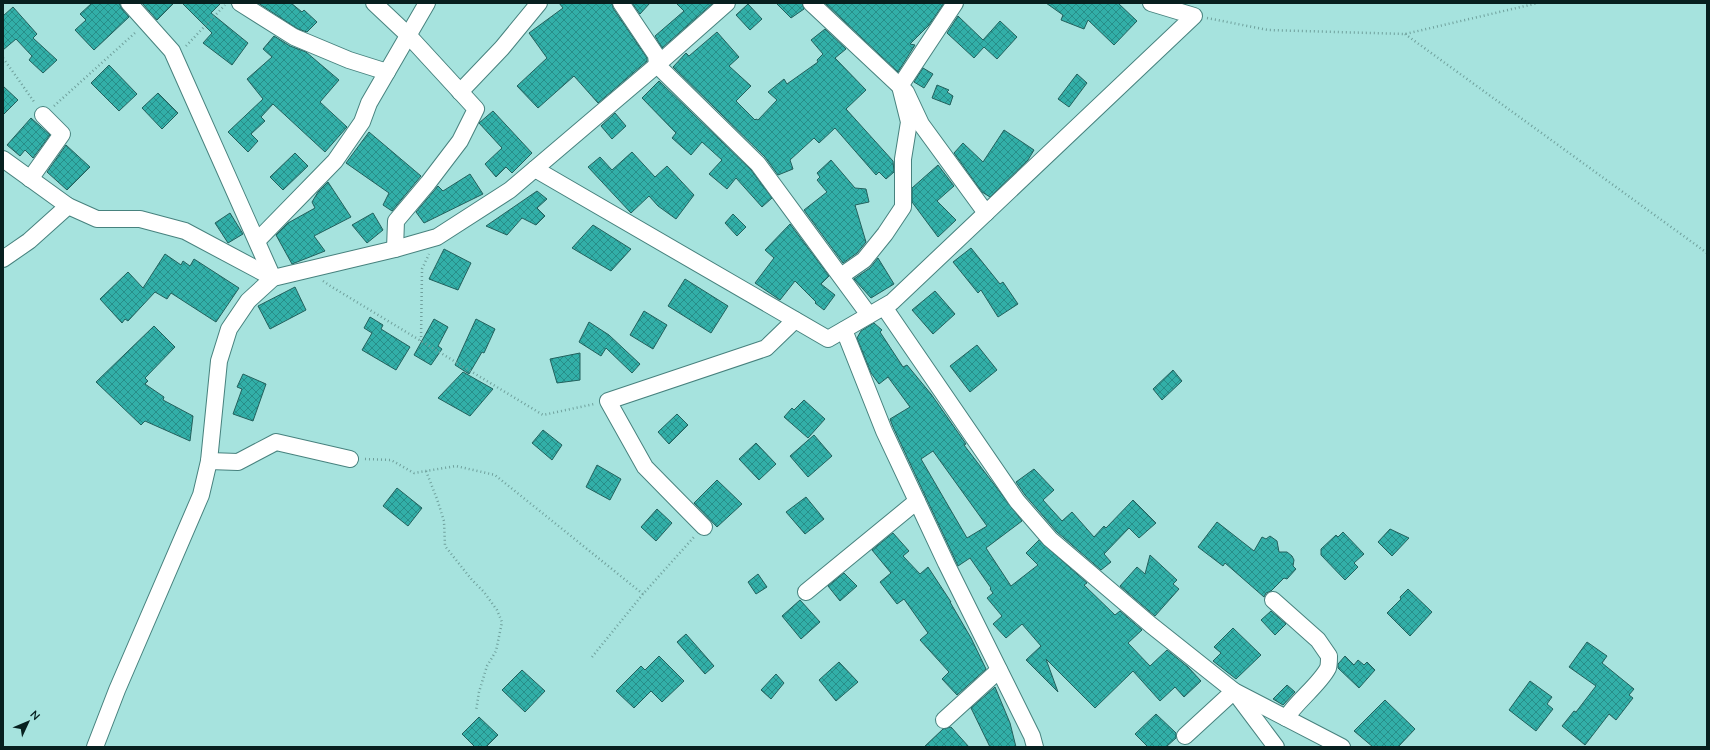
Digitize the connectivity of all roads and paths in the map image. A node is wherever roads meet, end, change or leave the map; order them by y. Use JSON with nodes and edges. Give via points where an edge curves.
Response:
{"nodes":[{"id":1,"x":129,"y":3,"type":"edge"},
{"id":2,"x":227,"y":3,"type":"edge"},
{"id":3,"x":240,"y":3,"type":"edge"},
{"id":4,"x":374,"y":3,"type":"edge"},
{"id":5,"x":427,"y":3,"type":"edge"},
{"id":6,"x":539,"y":3,"type":"edge"},
{"id":7,"x":621,"y":3,"type":"edge"},
{"id":8,"x":727,"y":3,"type":"edge"},
{"id":9,"x":811,"y":3,"type":"edge"},
{"id":10,"x":955,"y":3,"type":"edge"},
{"id":11,"x":1151,"y":3,"type":"edge"},
{"id":12,"x":1538,"y":3,"type":"edge"},
{"id":13,"x":1194,"y":16,"type":"junction"},
{"id":14,"x":147,"y":22,"type":"junction"},
{"id":15,"x":1405,"y":34,"type":"junction"},
{"id":16,"x":408,"y":35,"type":"junction"},
{"id":17,"x":3,"y":58,"type":"edge"},
{"id":18,"x":175,"y":58,"type":"junction"},
{"id":19,"x":657,"y":65,"type":"junction"},
{"id":20,"x":387,"y":72,"type":"junction"},
{"id":21,"x":900,"y":86,"type":"junction"},
{"id":22,"x":460,"y":92,"type":"junction"},
{"id":23,"x":43,"y":115,"type":"junction"},
{"id":24,"x":3,"y":159,"type":"edge"},
{"id":25,"x":535,"y":169,"type":"junction"},
{"id":26,"x":30,"y":179,"type":"junction"},
{"id":27,"x":68,"y":206,"type":"junction"},
{"id":28,"x":986,"y":213,"type":"junction"},
{"id":29,"x":437,"y":237,"type":"junction"},
{"id":30,"x":257,"y":241,"type":"junction"},
{"id":31,"x":395,"y":249,"type":"junction"},
{"id":32,"x":1707,"y":253,"type":"edge"},
{"id":33,"x":3,"y":259,"type":"edge"},
{"id":34,"x":309,"y":269,"type":"junction"},
{"id":35,"x":841,"y":276,"type":"junction"},
{"id":36,"x":273,"y":278,"type":"junction"},
{"id":37,"x":884,"y":307,"type":"junction"},
{"id":38,"x":869,"y":315,"type":"junction"},
{"id":39,"x":795,"y":320,"type":"junction"},
{"id":40,"x":844,"y":330,"type":"junction"},
{"id":41,"x":421,"y":341,"type":"junction"},
{"id":42,"x":608,"y":401,"type":"junction"},
{"id":43,"x":350,"y":459,"type":"joint"},
{"id":44,"x":209,"y":461,"type":"junction"},
{"id":45,"x":426,"y":471,"type":"junction"},
{"id":46,"x":916,"y":501,"type":"junction"},
{"id":47,"x":704,"y":527,"type":"joint"},
{"id":48,"x":806,"y":592,"type":"dead end"},
{"id":49,"x":643,"y":594,"type":"junction"},
{"id":50,"x":1273,"y":600,"type":"dead end"},
{"id":51,"x":592,"y":657,"type":"dead end"},
{"id":52,"x":999,"y":670,"type":"junction"},
{"id":53,"x":1234,"y":691,"type":"junction"},
{"id":54,"x":476,"y":712,"type":"dead end"},
{"id":55,"x":1286,"y":718,"type":"junction"},
{"id":56,"x":944,"y":720,"type":"dead end"},
{"id":57,"x":1186,"y":736,"type":"dead end"},
{"id":58,"x":94,"y":747,"type":"edge"},
{"id":59,"x":1035,"y":747,"type":"edge"},
{"id":60,"x":1276,"y":747,"type":"edge"},
{"id":61,"x":1342,"y":747,"type":"edge"}],
"edges":[{"from":1,"to":14,"type":"street"},
{"from":2,"to":18,"type":"path"},
{"from":3,"to":20,"type":"street","via":[[294,37],[349,60]]},
{"from":4,"to":16,"type":"street"},
{"from":5,"to":16,"type":"street"},
{"from":6,"to":22,"type":"street","via":[[502,48]]},
{"from":7,"to":19,"type":"street","via":[[656,55]]},
{"from":8,"to":19,"type":"street"},
{"from":9,"to":21,"type":"street"},
{"from":10,"to":21,"type":"street"},
{"from":11,"to":13,"type":"street"},
{"from":12,"to":15,"type":"path"},
{"from":13,"to":15,"type":"path","via":[[1268,30]]},
{"from":13,"to":28,"type":"street"},
{"from":14,"to":18,"type":"street"},
{"from":14,"to":23,"type":"path"},
{"from":15,"to":32,"type":"path"},
{"from":16,"to":20,"type":"street"},
{"from":16,"to":22,"type":"street"},
{"from":17,"to":23,"type":"path"},
{"from":18,"to":30,"type":"street"},
{"from":19,"to":25,"type":"street"},
{"from":19,"to":35,"type":"street","via":[[758,164]]},
{"from":20,"to":30,"type":"street","via":[[369,103],[362,122],[335,161]]},
{"from":21,"to":28,"type":"street","via":[[906,92],[921,124]]},
{"from":21,"to":35,"type":"street","via":[[909,122],[903,159],[903,207],[864,260]]},
{"from":22,"to":31,"type":"street","via":[[476,109],[460,141],[396,221]]},
{"from":23,"to":26,"type":"street","via":[[62,134]]},
{"from":24,"to":26,"type":"street"},
{"from":25,"to":29,"type":"street","via":[[510,190]]},
{"from":25,"to":39,"type":"street"},
{"from":26,"to":27,"type":"street"},
{"from":27,"to":33,"type":"street","via":[[29,241]]},
{"from":27,"to":36,"type":"street","via":[[97,219],[140,219],[186,231]]},
{"from":28,"to":37,"type":"street"},
{"from":29,"to":31,"type":"street"},
{"from":29,"to":41,"type":"path","via":[[422,269]]},
{"from":30,"to":36,"type":"street"},
{"from":31,"to":34,"type":"street"},
{"from":34,"to":36,"type":"street"},
{"from":34,"to":41,"type":"path","via":[[332,287]]},
{"from":35,"to":38,"type":"street"},
{"from":36,"to":44,"type":"street","via":[[248,301],[229,329],[219,361]]},
{"from":37,"to":38,"type":"street"},
{"from":37,"to":53,"type":"street","via":[[1018,501],[1050,539]]},
{"from":38,"to":40,"type":"street"},
{"from":39,"to":40,"type":"street","via":[[828,339]]},
{"from":39,"to":42,"type":"street","via":[[766,348]]},
{"from":40,"to":46,"type":"street","via":[[884,431]]},
{"from":41,"to":42,"type":"path","via":[[544,415]]},
{"from":42,"to":47,"type":"street","via":[[645,467]]},
{"from":43,"to":44,"type":"street","via":[[276,442],[238,462]]},
{"from":43,"to":45,"type":"path","via":[[391,460],[414,473]]},
{"from":44,"to":58,"type":"street","via":[[201,495]]},
{"from":45,"to":49,"type":"path","via":[[456,466],[495,475]]},
{"from":45,"to":54,"type":"path","via":[[444,521],[445,546],[484,592],[502,622],[496,651],[487,666],[479,692]]},
{"from":46,"to":48,"type":"street"},
{"from":46,"to":52,"type":"street"},
{"from":47,"to":49,"type":"path"},
{"from":49,"to":51,"type":"path"},
{"from":50,"to":55,"type":"street","via":[[1318,640],[1329,656],[1328,668],[1293,706]]},
{"from":52,"to":56,"type":"street"},
{"from":52,"to":59,"type":"street"},
{"from":53,"to":55,"type":"street"},
{"from":53,"to":57,"type":"street"},
{"from":53,"to":60,"type":"street"},
{"from":55,"to":61,"type":"street"}]}
